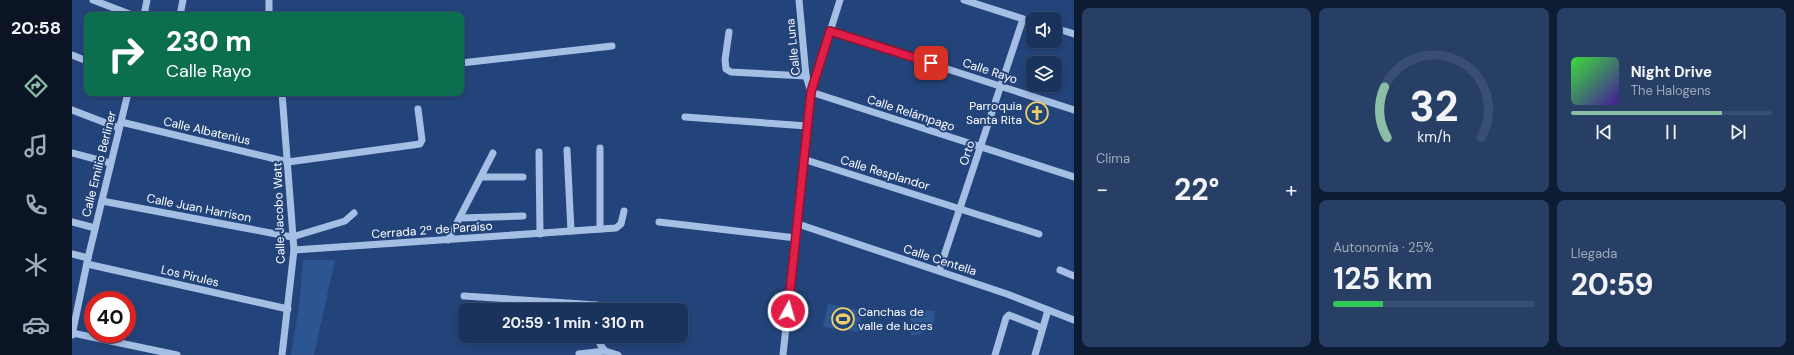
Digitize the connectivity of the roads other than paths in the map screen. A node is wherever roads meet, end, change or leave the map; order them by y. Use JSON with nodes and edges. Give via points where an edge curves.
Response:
{"nodes":[{"id":1,"x":94,"y":0,"type":"edge"},
{"id":2,"x":146,"y":0,"type":"edge"},
{"id":3,"x":183,"y":0,"type":"edge"},
{"id":4,"x":268,"y":0,"type":"edge"},
{"id":5,"x":799,"y":0,"type":"edge"},
{"id":6,"x":840,"y":0,"type":"edge"},
{"id":7,"x":964,"y":0,"type":"edge"},
{"id":8,"x":124,"y":12,"type":"edge"},
{"id":9,"x":144,"y":12,"type":"edge"},
{"id":10,"x":181,"y":12,"type":"edge"},
{"id":11,"x":269,"y":12,"type":"edge"},
{"id":12,"x":1023,"y":19,"type":"junction"},
{"id":13,"x":1026,"y":20,"type":"edge"},
{"id":14,"x":1062,"y":30,"type":"edge"},
{"id":15,"x":830,"y":31,"type":"junction"},
{"id":16,"x":729,"y":32,"type":"dead end"},
{"id":17,"x":1074,"y":34,"type":"edge"},
{"id":18,"x":612,"y":46,"type":"dead end"},
{"id":19,"x":72,"y":54,"type":"edge"},
{"id":20,"x":84,"y":60,"type":"edge"},
{"id":21,"x":464,"y":63,"type":"edge"},
{"id":22,"x":806,"y":76,"type":"junction"},
{"id":23,"x":1002,"y":86,"type":"junction"},
{"id":24,"x":811,"y":92,"type":"junction"},
{"id":25,"x":127,"y":96,"type":"edge"},
{"id":26,"x":281,"y":96,"type":"edge"},
{"id":27,"x":72,"y":110,"type":"edge"},
{"id":28,"x":418,"y":110,"type":"dead end"},
{"id":29,"x":1074,"y":110,"type":"edge"},
{"id":30,"x":685,"y":117,"type":"dead end"},
{"id":31,"x":120,"y":125,"type":"junction"},
{"id":32,"x":807,"y":126,"type":"junction"},
{"id":33,"x":600,"y":148,"type":"dead end"},
{"id":34,"x":980,"y":148,"type":"junction"},
{"id":35,"x":567,"y":150,"type":"dead end"},
{"id":36,"x":539,"y":152,"type":"dead end"},
{"id":37,"x":72,"y":153,"type":"edge"},
{"id":38,"x":493,"y":154,"type":"dead end"},
{"id":39,"x":803,"y":159,"type":"junction"},
{"id":40,"x":288,"y":162,"type":"junction"},
{"id":41,"x":110,"y":163,"type":"junction"},
{"id":42,"x":482,"y":177,"type":"junction"},
{"id":43,"x":523,"y":177,"type":"dead end"},
{"id":44,"x":1074,"y":177,"type":"edge"},
{"id":45,"x":102,"y":201,"type":"junction"},
{"id":46,"x":961,"y":209,"type":"junction"},
{"id":47,"x":624,"y":211,"type":"dead end"},
{"id":48,"x":354,"y":213,"type":"dead end"},
{"id":49,"x":523,"y":216,"type":"dead end"},
{"id":50,"x":460,"y":218,"type":"junction"},
{"id":51,"x":72,"y":222,"type":"edge"},
{"id":52,"x":659,"y":222,"type":"dead end"},
{"id":53,"x":798,"y":224,"type":"junction"},
{"id":54,"x":95,"y":228,"type":"junction"},
{"id":55,"x":600,"y":229,"type":"junction"},
{"id":56,"x":571,"y":231,"type":"junction"},
{"id":57,"x":540,"y":234,"type":"junction"},
{"id":58,"x":1039,"y":234,"type":"dead end"},
{"id":59,"x":292,"y":237,"type":"junction"},
{"id":60,"x":796,"y":238,"type":"junction"},
{"id":61,"x":448,"y":240,"type":"junction"},
{"id":62,"x":294,"y":250,"type":"junction"},
{"id":63,"x":72,"y":254,"type":"edge"},
{"id":64,"x":87,"y":261,"type":"junction"},
{"id":65,"x":1060,"y":270,"type":"dead end"},
{"id":66,"x":939,"y":272,"type":"junction"},
{"id":67,"x":1074,"y":276,"type":"edge"},
{"id":68,"x":464,"y":296,"type":"dead end"},
{"id":69,"x":567,"y":303,"type":"edge"},
{"id":70,"x":288,"y":309,"type":"junction"},
{"id":71,"x":1048,"y":310,"type":"junction"},
{"id":72,"x":74,"y":314,"type":"edge"},
{"id":73,"x":1074,"y":320,"type":"edge"},
{"id":74,"x":1042,"y":328,"type":"junction"},
{"id":75,"x":72,"y":334,"type":"edge"},
{"id":76,"x":600,"y":343,"type":"edge"},
{"id":77,"x":605,"y":351,"type":"junction"},
{"id":78,"x":579,"y":354,"type":"dead end"},
{"id":79,"x":177,"y":355,"type":"edge"},
{"id":80,"x":282,"y":355,"type":"edge"},
{"id":81,"x":618,"y":355,"type":"edge"},
{"id":82,"x":783,"y":355,"type":"edge"},
{"id":83,"x":995,"y":355,"type":"edge"},
{"id":84,"x":1035,"y":355,"type":"edge"}],
"edges":[{"from":1,"to":8,"type":"street"},
{"from":2,"to":9,"type":"street"},
{"from":3,"to":10,"type":"street"},
{"from":4,"to":11,"type":"street"},
{"from":5,"to":22,"type":"street","name":"Calle Luna"},
{"from":6,"to":15,"type":"street"},
{"from":7,"to":12,"type":"street"},
{"from":12,"to":13,"type":"street"},
{"from":12,"to":23,"type":"street","name":"Orto"},
{"from":14,"to":17,"type":"street"},
{"from":15,"to":23,"type":"street","name":"Calle Rayo"},
{"from":15,"to":24,"type":"street"},
{"from":16,"to":22,"type":"street","via":[[725,60],[726,69],[731,72]]},
{"from":18,"to":21,"type":"street"},
{"from":19,"to":20,"type":"street"},
{"from":22,"to":24,"type":"street","name":"Calle Luna"},
{"from":23,"to":29,"type":"street","name":"Calle Rayo"},
{"from":23,"to":34,"type":"street","name":"Orto"},
{"from":24,"to":32,"type":"street"},
{"from":24,"to":34,"type":"street","name":"Calle Relámpago"},
{"from":25,"to":31,"type":"street","name":"Calle Emilio Berliner"},
{"from":26,"to":40,"type":"street","name":"Calle Jacobo Watt"},
{"from":27,"to":31,"type":"street","name":"Calle Albatenius"},
{"from":28,"to":40,"type":"street","via":[[422,140],[420,144]]},
{"from":30,"to":32,"type":"street"},
{"from":31,"to":40,"type":"street","name":"Calle Albatenius"},
{"from":31,"to":41,"type":"street","name":"Calle Emilio Berliner"},
{"from":32,"to":39,"type":"street"},
{"from":33,"to":55,"type":"street"},
{"from":34,"to":44,"type":"street","name":"Calle Relámpago"},
{"from":34,"to":46,"type":"street","name":"Orto"},
{"from":35,"to":56,"type":"street"},
{"from":36,"to":57,"type":"street"},
{"from":37,"to":41,"type":"street"},
{"from":38,"to":42,"type":"street"},
{"from":39,"to":46,"type":"street","name":"Calle Resplandor"},
{"from":39,"to":53,"type":"street"},
{"from":40,"to":59,"type":"street","name":"Calle Jacobo Watt"},
{"from":41,"to":45,"type":"street","name":"Calle Emilio Berliner"},
{"from":42,"to":43,"type":"street"},
{"from":42,"to":50,"type":"street"},
{"from":45,"to":54,"type":"street","name":"Calle Emilio Berliner"},
{"from":45,"to":59,"type":"street","name":"Calle Juan Harrison"},
{"from":46,"to":58,"type":"street","name":"Calle Resplandor"},
{"from":46,"to":66,"type":"street","name":"Orto"},
{"from":47,"to":55,"type":"street","name":"Cerrada 2ª de Paraíso","via":[[621,224],[616,228]]},
{"from":48,"to":59,"type":"street","via":[[345,221]]},
{"from":49,"to":50,"type":"street"},
{"from":50,"to":61,"type":"street"},
{"from":51,"to":54,"type":"street"},
{"from":52,"to":60,"type":"street"},
{"from":53,"to":60,"type":"street"},
{"from":53,"to":66,"type":"street","name":"Calle Centella"},
{"from":54,"to":64,"type":"street","name":"Calle Emilio Berliner"},
{"from":55,"to":56,"type":"street","name":"Cerrada 2ª de Paraíso"},
{"from":56,"to":57,"type":"street","name":"Cerrada 2ª de Paraíso"},
{"from":57,"to":61,"type":"street","name":"Cerrada 2ª de Paraíso"},
{"from":59,"to":62,"type":"street","name":"Calle Jacobo Watt"},
{"from":60,"to":82,"type":"street"},
{"from":61,"to":62,"type":"street","name":"Cerrada 2ª de Paraíso"},
{"from":62,"to":70,"type":"street","name":"Calle Jacobo Watt"},
{"from":63,"to":64,"type":"street","name":"Los Pirules"},
{"from":64,"to":70,"type":"street","name":"Los Pirules"},
{"from":64,"to":72,"type":"street","name":"Calle Emilio Berliner"},
{"from":65,"to":67,"type":"street"},
{"from":66,"to":71,"type":"street","name":"Calle Centella"},
{"from":68,"to":69,"type":"street"},
{"from":70,"to":80,"type":"street","name":"Calle Jacobo Watt"},
{"from":71,"to":73,"type":"street","name":"Calle Centella"},
{"from":71,"to":74,"type":"street"},
{"from":72,"to":75,"type":"street","name":"Calle Emilio Berliner"},
{"from":74,"to":83,"type":"street","via":[[1009,315]]},
{"from":74,"to":84,"type":"street"},
{"from":75,"to":79,"type":"street"},
{"from":76,"to":77,"type":"street"},
{"from":77,"to":78,"type":"street"},
{"from":77,"to":81,"type":"street"}]}
